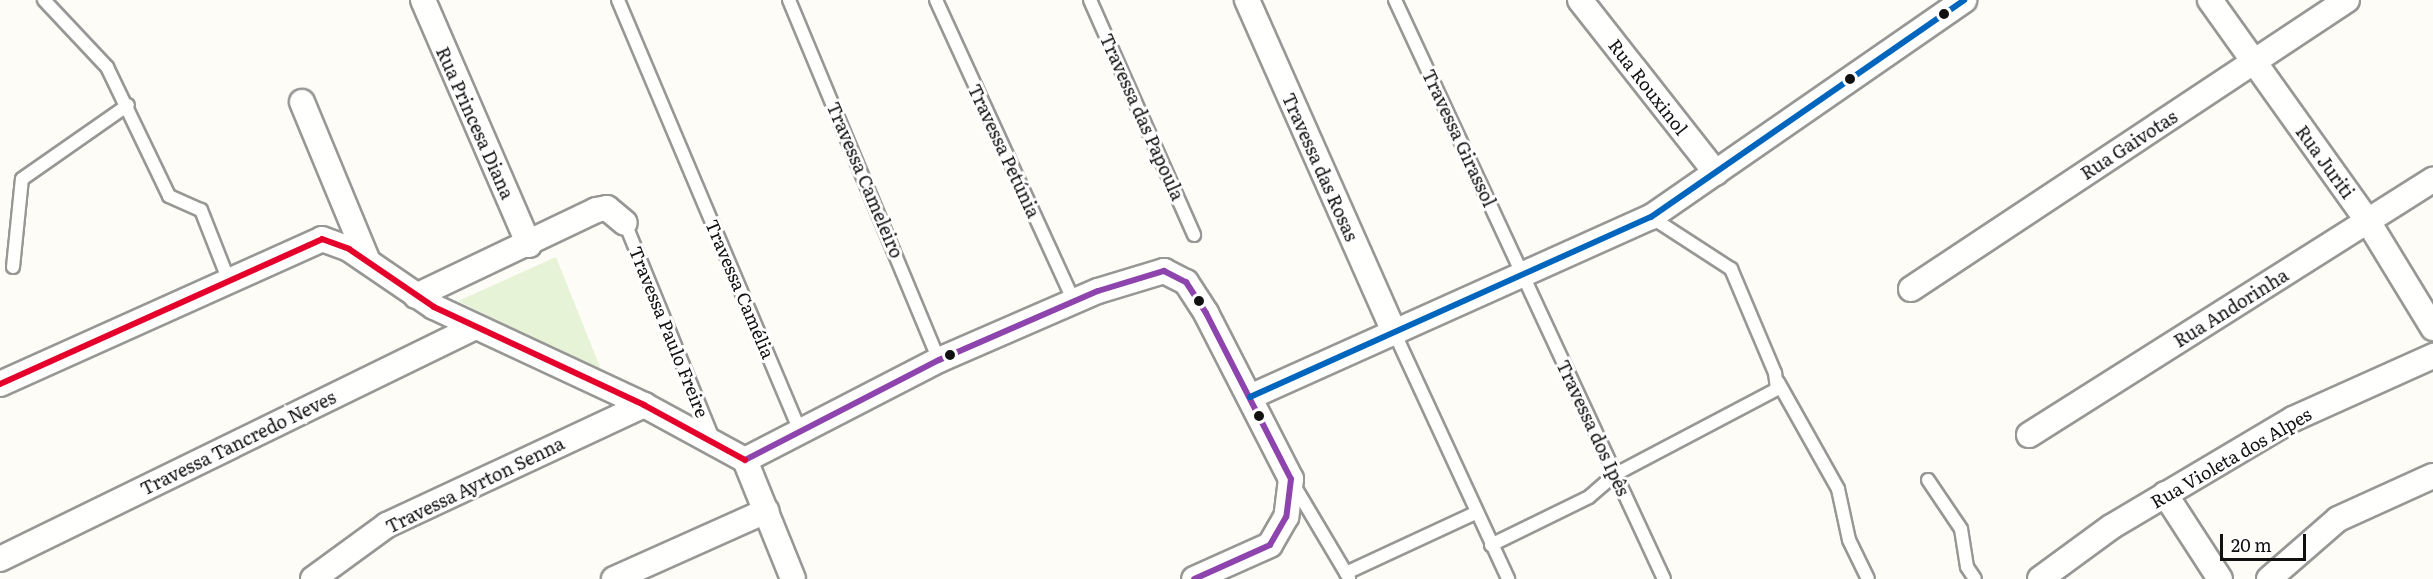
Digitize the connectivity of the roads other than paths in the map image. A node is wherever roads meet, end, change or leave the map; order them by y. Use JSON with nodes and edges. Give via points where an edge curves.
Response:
{"nodes":[{"id":1,"x":44,"y":0,"type":"edge"},
{"id":2,"x":423,"y":0,"type":"edge"},
{"id":3,"x":618,"y":0,"type":"edge"},
{"id":4,"x":789,"y":0,"type":"edge"},
{"id":5,"x":936,"y":0,"type":"edge"},
{"id":6,"x":1090,"y":0,"type":"edge"},
{"id":7,"x":1246,"y":0,"type":"edge"},
{"id":8,"x":1395,"y":0,"type":"edge"},
{"id":9,"x":1964,"y":0,"type":"edge"},
{"id":10,"x":2210,"y":0,"type":"edge"},
{"id":11,"x":2347,"y":0,"type":"edge"},
{"id":12,"x":1584,"y":1,"type":"edge"},
{"id":13,"x":2254,"y":63,"type":"junction"},
{"id":14,"x":302,"y":102,"type":"dead end"},
{"id":15,"x":128,"y":105,"type":"junction"},
{"id":16,"x":1716,"y":173,"type":"junction"},
{"id":17,"x":2433,"y":180,"type":"edge"},
{"id":18,"x":1651,"y":217,"type":"junction"},
{"id":19,"x":625,"y":223,"type":"joint"},
{"id":20,"x":2368,"y":223,"type":"junction"},
{"id":21,"x":1194,"y":235,"type":"dead end"},
{"id":22,"x":529,"y":244,"type":"junction"},
{"id":23,"x":368,"y":261,"type":"junction"},
{"id":24,"x":13,"y":267,"type":"dead end"},
{"id":25,"x":1524,"y":277,"type":"junction"},
{"id":26,"x":229,"y":281,"type":"junction"},
{"id":27,"x":1911,"y":290,"type":"dead end"},
{"id":28,"x":416,"y":296,"type":"junction"},
{"id":29,"x":1074,"y":301,"type":"junction"},
{"id":30,"x":475,"y":327,"type":"junction"},
{"id":31,"x":2433,"y":328,"type":"edge"},
{"id":32,"x":1395,"y":334,"type":"junction"},
{"id":33,"x":2433,"y":356,"type":"edge"},
{"id":34,"x":939,"y":360,"type":"junction"},
{"id":35,"x":1778,"y":382,"type":"junction"},
{"id":36,"x":0,"y":384,"type":"edge"},
{"id":37,"x":1250,"y":398,"type":"junction"},
{"id":38,"x":644,"y":405,"type":"junction"},
{"id":39,"x":799,"y":428,"type":"junction"},
{"id":40,"x":2029,"y":435,"type":"dead end"},
{"id":41,"x":714,"y":442,"type":"junction"},
{"id":42,"x":745,"y":460,"type":"junction"},
{"id":43,"x":1614,"y":475,"type":"junction"},
{"id":44,"x":2433,"y":476,"type":"edge"},
{"id":45,"x":1291,"y":479,"type":"junction"},
{"id":46,"x":1928,"y":480,"type":"dead end"},
{"id":47,"x":2165,"y":494,"type":"junction"},
{"id":48,"x":766,"y":511,"type":"junction"},
{"id":49,"x":1475,"y":513,"type":"junction"},
{"id":50,"x":1491,"y":545,"type":"junction"},
{"id":51,"x":0,"y":559,"type":"edge"},
{"id":52,"x":1348,"y":576,"type":"edge"},
{"id":53,"x":313,"y":579,"type":"edge"},
{"id":54,"x":614,"y":579,"type":"edge"},
{"id":55,"x":793,"y":579,"type":"edge"},
{"id":56,"x":1194,"y":579,"type":"edge"},
{"id":57,"x":1508,"y":579,"type":"edge"},
{"id":58,"x":1664,"y":579,"type":"edge"},
{"id":59,"x":1868,"y":579,"type":"edge"},
{"id":60,"x":1975,"y":579,"type":"edge"},
{"id":61,"x":2040,"y":579,"type":"edge"},
{"id":62,"x":2220,"y":579,"type":"edge"},
{"id":63,"x":2269,"y":579,"type":"edge"}],
"edges":[{"from":1,"to":15,"type":"lane","via":[[92,46]]},
{"from":2,"to":22,"type":"street","name":"Rua Princesa Diana"},
{"from":3,"to":39,"type":"lane","name":"Travessa Camélia"},
{"from":4,"to":34,"type":"lane","name":"Travessa Cameleiro"},
{"from":5,"to":29,"type":"lane","name":"Travessa Petúnia"},
{"from":6,"to":21,"type":"lane","name":"Travessa das Papoula"},
{"from":7,"to":32,"type":"street","name":"Travessa das Rosas"},
{"from":8,"to":25,"type":"lane","name":"Travessa Girassol"},
{"from":9,"to":16,"type":"street"},
{"from":10,"to":13,"type":"street","name":"Rua Juriti"},
{"from":11,"to":13,"type":"street","name":"Rua Gaivotas"},
{"from":12,"to":16,"type":"street","name":"Rua Rouxinol"},
{"from":13,"to":20,"type":"street","name":"Rua Juriti"},
{"from":13,"to":27,"type":"street","name":"Rua Gaivotas"},
{"from":14,"to":23,"type":"street"},
{"from":15,"to":24,"type":"lane","via":[[22,179]]},
{"from":15,"to":26,"type":"lane","via":[[169,196],[201,210]]},
{"from":16,"to":18,"type":"street"},
{"from":17,"to":20,"type":"street","name":"Rua Andorinha"},
{"from":18,"to":25,"type":"street"},
{"from":18,"to":35,"type":"lane","via":[[1731,269]]},
{"from":19,"to":22,"type":"street","via":[[607,208],[596,210]]},
{"from":19,"to":41,"type":"lane","name":"Travessa Paulo Freire"},
{"from":20,"to":31,"type":"street","name":"Rua Juriti"},
{"from":20,"to":40,"type":"street","name":"Rua Andorinha"},
{"from":22,"to":28,"type":"street"},
{"from":23,"to":26,"type":"street","via":[[322,239]]},
{"from":23,"to":28,"type":"street"},
{"from":25,"to":32,"type":"street"},
{"from":25,"to":43,"type":"lane","name":"Travessa dos Ipês"},
{"from":26,"to":36,"type":"street"},
{"from":28,"to":30,"type":"street"},
{"from":29,"to":34,"type":"street"},
{"from":29,"to":37,"type":"street","via":[[1145,273],[1176,274],[1206,313]]},
{"from":30,"to":38,"type":"street"},
{"from":30,"to":51,"type":"street","name":"Travessa Tancredo Neves"},
{"from":32,"to":37,"type":"street"},
{"from":32,"to":49,"type":"lane"},
{"from":33,"to":47,"type":"street","name":"Rua Violeta dos Alpes","via":[[2293,419]]},
{"from":34,"to":39,"type":"street"},
{"from":35,"to":43,"type":"lane","via":[[1770,396]]},
{"from":35,"to":59,"type":"lane","via":[[1838,489],[1849,540]]},
{"from":37,"to":45,"type":"street"},
{"from":38,"to":41,"type":"street"},
{"from":38,"to":53,"type":"street","name":"Travessa Ayrton Senna","via":[[387,525]]},
{"from":39,"to":42,"type":"street"},
{"from":41,"to":42,"type":"street"},
{"from":42,"to":48,"type":"street"},
{"from":43,"to":50,"type":"lane","via":[[1588,497]]},
{"from":43,"to":58,"type":"lane","name":"Travessa dos Ipês"},
{"from":44,"to":63,"type":"street","via":[[2338,519]]},
{"from":45,"to":52,"type":"lane"},
{"from":45,"to":56,"type":"street","via":[[1286,517],[1270,545]]},
{"from":46,"to":60,"type":"lane","via":[[1961,529],[1967,567]]},
{"from":47,"to":61,"type":"street","name":"Rua Violeta dos Alpes"},
{"from":47,"to":62,"type":"street"},
{"from":48,"to":54,"type":"street"},
{"from":48,"to":55,"type":"street"},
{"from":49,"to":50,"type":"lane"},
{"from":49,"to":52,"type":"lane"},
{"from":50,"to":57,"type":"lane"}]}
